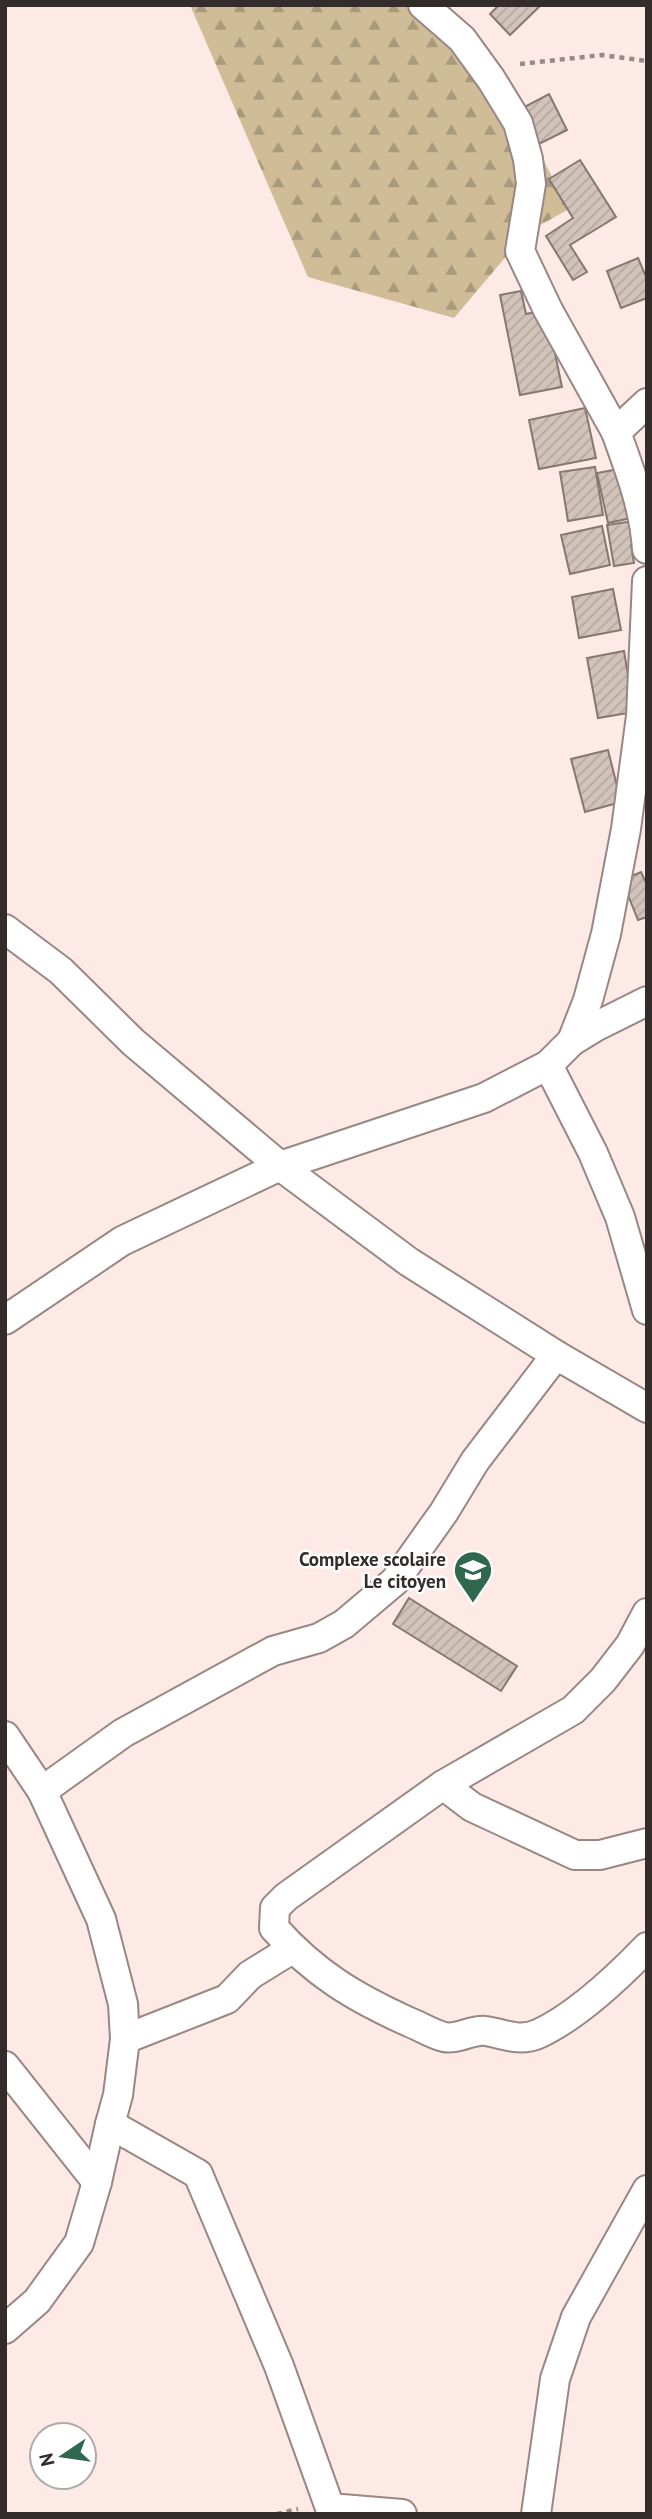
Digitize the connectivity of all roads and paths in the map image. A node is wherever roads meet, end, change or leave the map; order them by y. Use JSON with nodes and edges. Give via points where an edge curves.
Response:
{"nodes":[{"id":1,"x":422,"y":5,"type":"edge"},
{"id":2,"x":647,"y":61,"type":"edge"},
{"id":3,"x":517,"y":64,"type":"dead end"},
{"id":4,"x":647,"y":403,"type":"edge"},
{"id":5,"x":615,"y":432,"type":"junction"},
{"id":6,"x":647,"y":549,"type":"edge"},
{"id":7,"x":647,"y":580,"type":"edge"},
{"id":8,"x":5,"y":929,"type":"edge"},
{"id":9,"x":647,"y":1001,"type":"edge"},
{"id":10,"x":572,"y":1041,"type":"junction"},
{"id":11,"x":548,"y":1065,"type":"junction"},
{"id":12,"x":280,"y":1166,"type":"junction"},
{"id":13,"x":647,"y":1310,"type":"edge"},
{"id":14,"x":5,"y":1320,"type":"edge"},
{"id":15,"x":556,"y":1355,"type":"junction"},
{"id":16,"x":647,"y":1408,"type":"edge"},
{"id":17,"x":647,"y":1613,"type":"edge"},
{"id":18,"x":5,"y":1736,"type":"edge"},
{"id":19,"x":443,"y":1785,"type":"junction"},
{"id":20,"x":42,"y":1791,"type":"junction"},
{"id":21,"x":647,"y":1843,"type":"edge"},
{"id":22,"x":647,"y":1947,"type":"edge"},
{"id":23,"x":292,"y":1949,"type":"junction"},
{"id":24,"x":125,"y":2039,"type":"junction"},
{"id":25,"x":5,"y":2066,"type":"edge"},
{"id":26,"x":110,"y":2124,"type":"junction"},
{"id":27,"x":97,"y":2182,"type":"junction"},
{"id":28,"x":647,"y":2190,"type":"edge"},
{"id":29,"x":5,"y":2329,"type":"edge"},
{"id":30,"x":402,"y":2514,"type":"edge"},
{"id":31,"x":536,"y":2514,"type":"edge"}],
"edges":[{"from":1,"to":5,"type":"street","via":[[462,39],[518,123],[531,184],[520,251]]},
{"from":2,"to":3,"type":"path","via":[[602,55]]},
{"from":4,"to":5,"type":"street"},
{"from":5,"to":6,"type":"street","via":[[637,489]]},
{"from":7,"to":10,"type":"street","via":[[641,716],[626,828],[606,934]]},
{"from":8,"to":12,"type":"street","via":[[61,971],[132,1042]]},
{"from":9,"to":10,"type":"street"},
{"from":10,"to":11,"type":"street"},
{"from":11,"to":12,"type":"street","via":[[484,1098]]},
{"from":11,"to":13,"type":"street","via":[[620,1216]]},
{"from":12,"to":14,"type":"street","via":[[122,1241]]},
{"from":12,"to":15,"type":"street","via":[[409,1262]]},
{"from":15,"to":16,"type":"street"},
{"from":15,"to":20,"type":"street","via":[[475,1461],[395,1581],[365,1607],[319,1638],[273,1651],[123,1734]]},
{"from":17,"to":19,"type":"street","via":[[630,1645],[573,1710]]},
{"from":18,"to":20,"type":"street"},
{"from":19,"to":21,"type":"street","via":[[472,1807],[575,1855],[600,1855]]},
{"from":19,"to":23,"type":"street","via":[[275,1908],[274,1928]]},
{"from":20,"to":24,"type":"street","via":[[101,1919],[123,2004]]},
{"from":22,"to":23,"type":"street","via":[[563,2020],[537,2035],[521,2038],[484,2031],[444,2037],[366,2002],[332,1982]]},
{"from":23,"to":24,"type":"street","via":[[250,1975],[227,1999]]},
{"from":24,"to":26,"type":"street"},
{"from":25,"to":27,"type":"street"},
{"from":26,"to":27,"type":"street"},
{"from":26,"to":30,"type":"street","via":[[198,2174],[279,2366],[330,2508]]},
{"from":27,"to":29,"type":"street","via":[[79,2243],[37,2301]]},
{"from":28,"to":31,"type":"street","via":[[576,2317],[559,2366]]}]}
